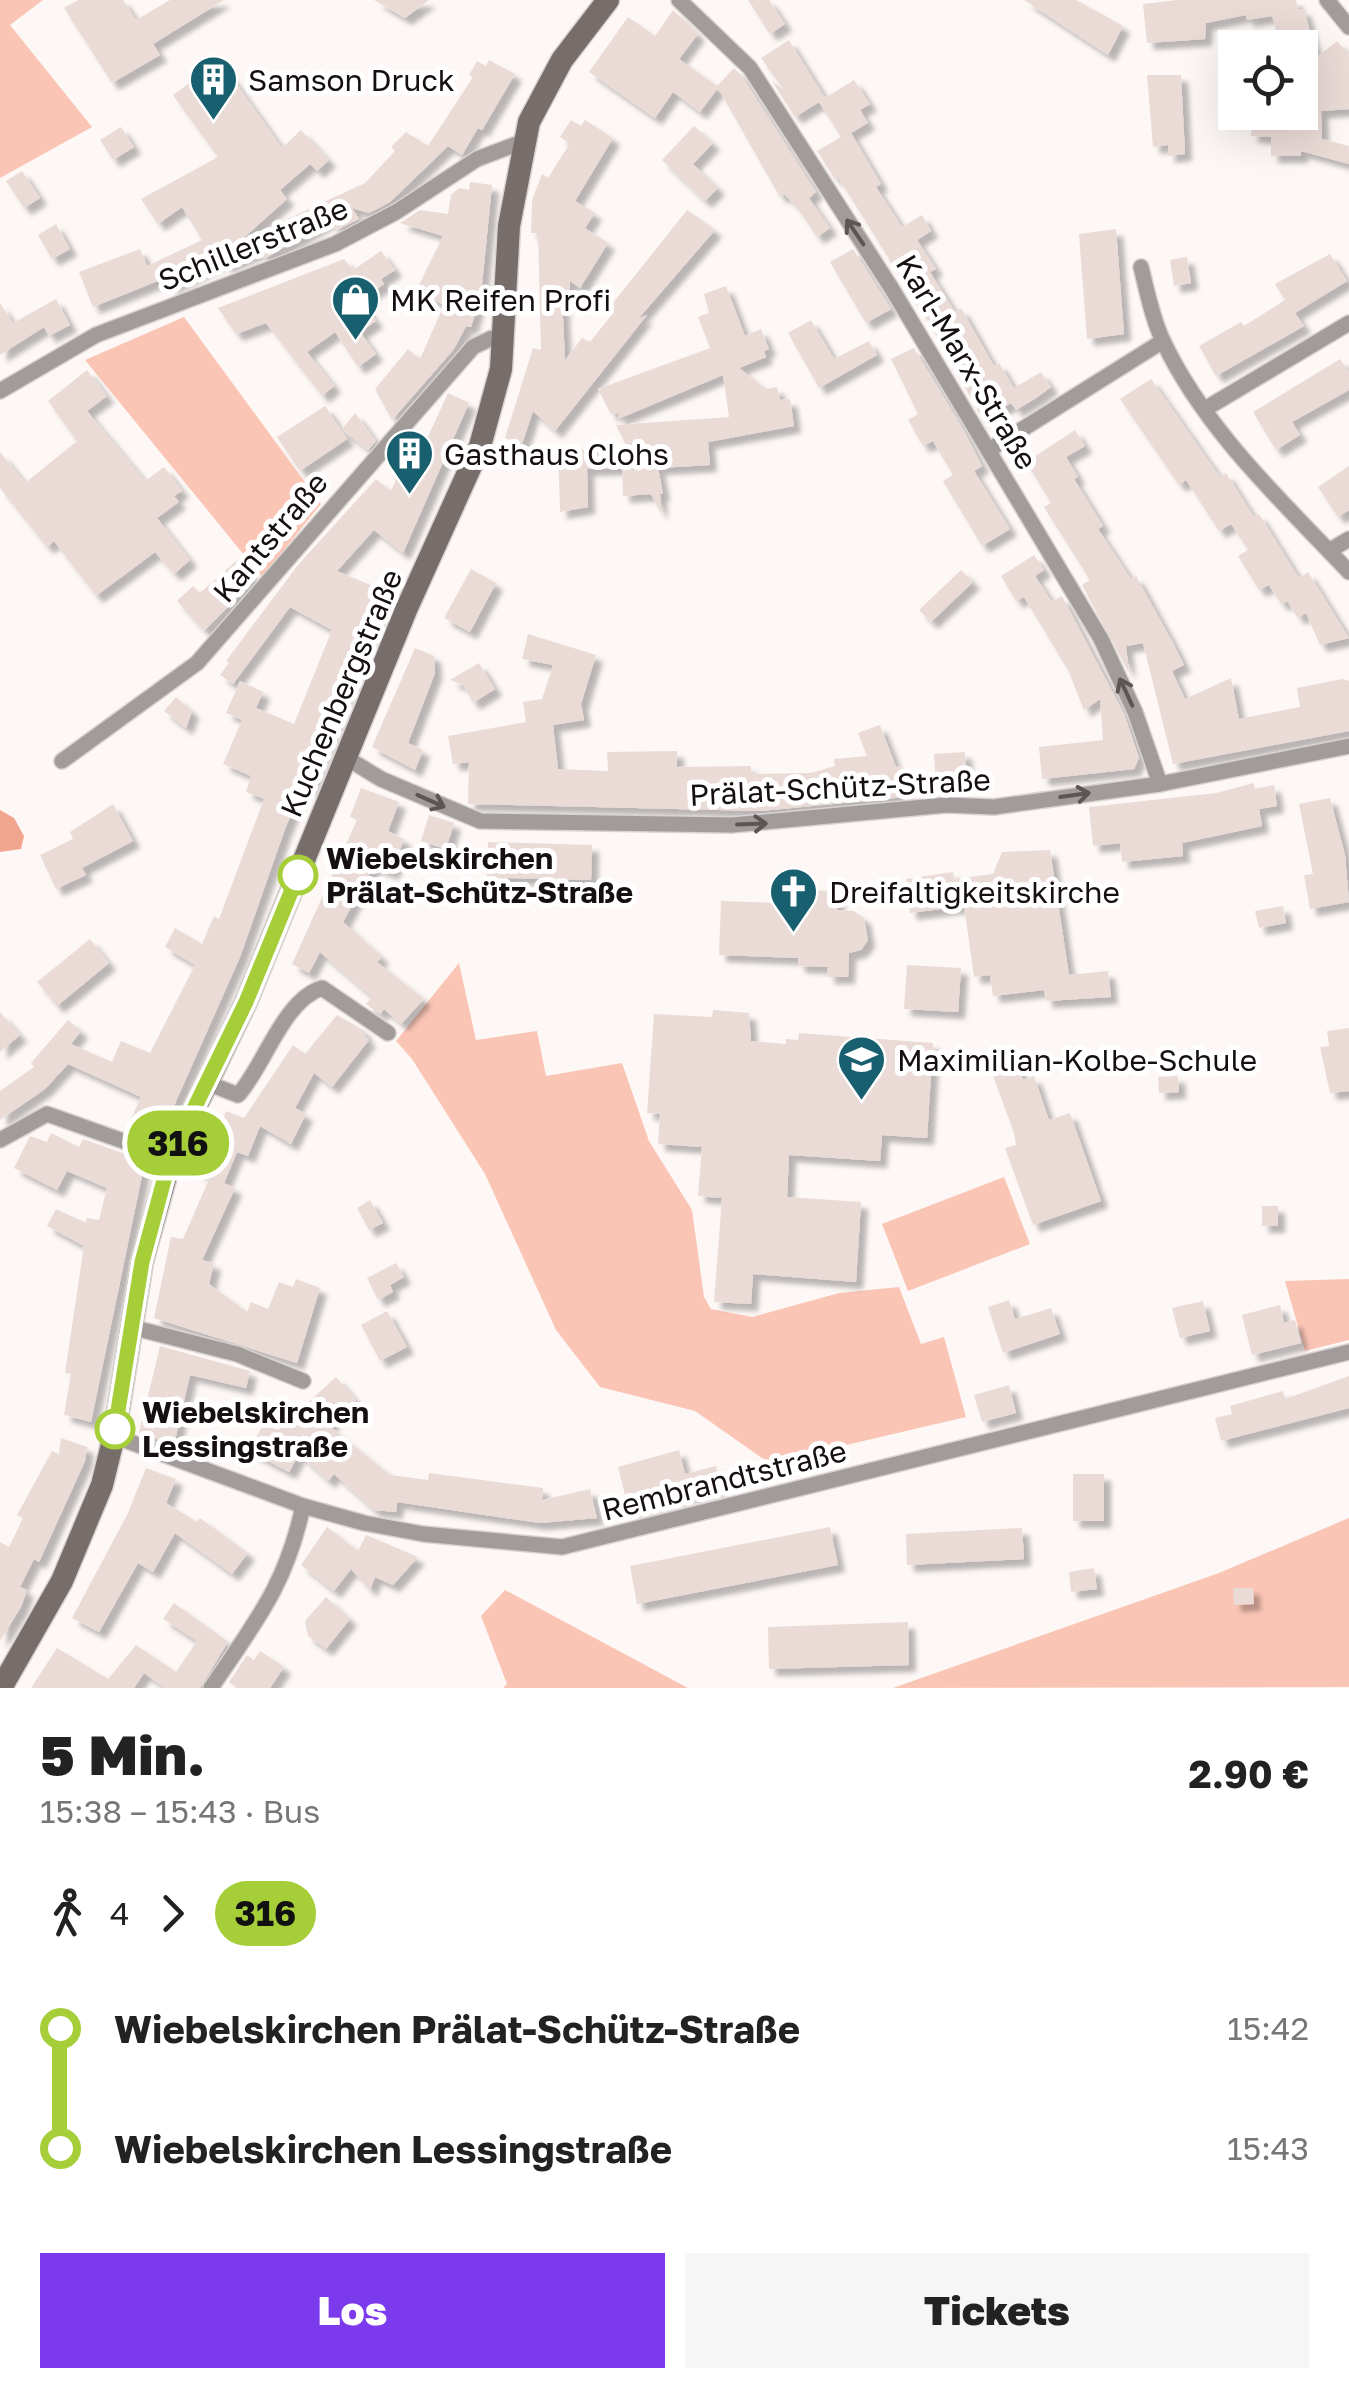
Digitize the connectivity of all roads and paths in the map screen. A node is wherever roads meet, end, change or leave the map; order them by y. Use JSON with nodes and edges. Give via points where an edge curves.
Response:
{"nodes":[{"id":1,"x":608,"y":0,"type":"edge"},
{"id":2,"x":679,"y":0,"type":"edge"},
{"id":3,"x":1327,"y":0,"type":"edge"},
{"id":4,"x":1349,"y":27,"type":"edge"},
{"id":5,"x":522,"y":142,"type":"junction"},
{"id":6,"x":1141,"y":267,"type":"dead end"},
{"id":7,"x":1349,"y":323,"type":"edge"},
{"id":8,"x":505,"y":340,"type":"junction"},
{"id":9,"x":1163,"y":341,"type":"junction"},
{"id":10,"x":0,"y":391,"type":"edge"},
{"id":11,"x":1205,"y":408,"type":"junction"},
{"id":12,"x":989,"y":450,"type":"junction"},
{"id":13,"x":1349,"y":539,"type":"edge"},
{"id":14,"x":1329,"y":551,"type":"junction"},
{"id":15,"x":1349,"y":572,"type":"edge"},
{"id":16,"x":1349,"y":746,"type":"edge"},
{"id":17,"x":344,"y":758,"type":"junction"},
{"id":18,"x":62,"y":761,"type":"dead end"},
{"id":19,"x":1160,"y":784,"type":"junction"},
{"id":20,"x":388,"y":1033,"type":"dead end"},
{"id":21,"x":207,"y":1083,"type":"junction"},
{"id":22,"x":0,"y":1140,"type":"edge"},
{"id":23,"x":170,"y":1158,"type":"junction"},
{"id":24,"x":131,"y":1327,"type":"junction"},
{"id":25,"x":1349,"y":1352,"type":"edge"},
{"id":26,"x":302,"y":1381,"type":"dead end"},
{"id":27,"x":114,"y":1436,"type":"junction"},
{"id":28,"x":302,"y":1506,"type":"junction"},
{"id":29,"x":1,"y":1688,"type":"edge"},
{"id":30,"x":211,"y":1688,"type":"edge"}],
"edges":[{"from":1,"to":5,"type":"main road","name":"Kuchenbergstraße","via":[[562,60]]},
{"from":12,"to":2,"type":"street","name":"Karl-Marx-Straße","one_way":true,"via":[[750,68]]},
{"from":3,"to":4,"type":"street"},
{"from":5,"to":8,"type":"main road","name":"Kuchenbergstraße","via":[[509,226]]},
{"from":5,"to":10,"type":"street","name":"Schillerstraße","via":[[477,159],[335,244],[96,334]]},
{"from":6,"to":9,"type":"street"},
{"from":7,"to":11,"type":"street"},
{"from":8,"to":17,"type":"main road","name":"Kuchenbergstraße","via":[[480,446]]},
{"from":8,"to":18,"type":"street","name":"Kantstraße","via":[[473,347],[198,663]]},
{"from":9,"to":11,"type":"street"},
{"from":9,"to":12,"type":"street"},
{"from":11,"to":14,"type":"street","via":[[1271,492]]},
{"from":19,"to":12,"type":"street","name":"Karl-Marx-Straße","one_way":true,"via":[[1101,639]]},
{"from":13,"to":14,"type":"street"},
{"from":14,"to":15,"type":"street"},
{"from":16,"to":19,"type":"street","name":"Prälat-Schütz-Straße"},
{"from":17,"to":19,"type":"street","name":"Prälat-Schütz-Straße","one_way":true,"via":[[462,815],[502,824],[795,822],[946,805],[994,807]]},
{"from":17,"to":21,"type":"main road","name":"Kuchenbergstraße","via":[[270,947]]},
{"from":20,"to":21,"type":"street","via":[[322,988],[313,990],[238,1095]]},
{"from":21,"to":23,"type":"main road","name":"Kuchenbergstraße"},
{"from":22,"to":23,"type":"street","via":[[47,1114]]},
{"from":23,"to":24,"type":"main road","name":"Kuchenbergstraße"},
{"from":24,"to":26,"type":"street","via":[[236,1354]]},
{"from":24,"to":27,"type":"main road","name":"Kuchenbergstraße"},
{"from":25,"to":28,"type":"street","name":"Rembrandtstraße","via":[[587,1543],[537,1546],[423,1534]]},
{"from":27,"to":28,"type":"street","name":"Rembrandtstraße"},
{"from":27,"to":29,"type":"main road","name":"Kuchenbergstraße","via":[[86,1530]]},
{"from":28,"to":30,"type":"street","via":[[289,1565]]}]}
